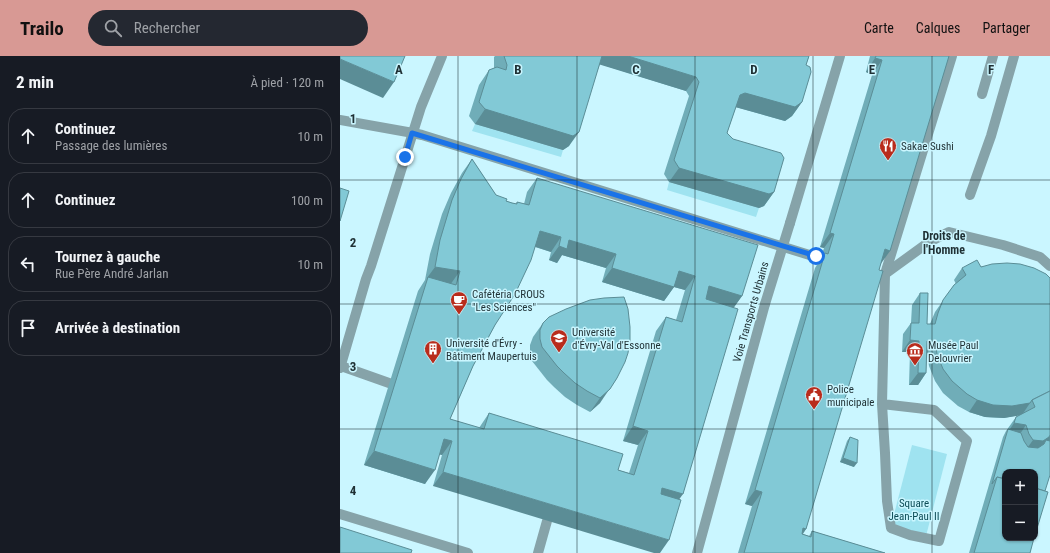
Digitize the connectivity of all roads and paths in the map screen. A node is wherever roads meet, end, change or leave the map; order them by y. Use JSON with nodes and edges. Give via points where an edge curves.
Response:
{"nodes":[{"id":1,"x":442,"y":56,"type":"edge"},
{"id":2,"x":840,"y":56,"type":"edge"},
{"id":3,"x":952,"y":56,"type":"edge"},
{"id":4,"x":993,"y":56,"type":"edge"},
{"id":5,"x":1014,"y":56,"type":"edge"},
{"id":6,"x":982,"y":94,"type":"dead end"},
{"id":7,"x":340,"y":120,"type":"edge"},
{"id":8,"x":412,"y":133,"type":"junction"},
{"id":9,"x":970,"y":195,"type":"dead end"},
{"id":10,"x":816,"y":256,"type":"dead end"},
{"id":11,"x":1050,"y":266,"type":"edge"},
{"id":12,"x":885,"y":274,"type":"junction"},
{"id":13,"x":340,"y":367,"type":"edge"},
{"id":14,"x":389,"y":383,"type":"dead end"},
{"id":15,"x":882,"y":404,"type":"junction"},
{"id":16,"x":340,"y":514,"type":"edge"},
{"id":17,"x":547,"y":521,"type":"edge"},
{"id":18,"x":468,"y":553,"type":"edge"},
{"id":19,"x":538,"y":553,"type":"edge"},
{"id":20,"x":697,"y":553,"type":"edge"}],
"edges":[{"from":1,"to":8,"type":"street"},
{"from":2,"to":20,"type":"street","name":"Voie Transports Urbains","bridge":true,"via":[[765,304]]},
{"from":3,"to":12,"type":"street"},
{"from":4,"to":6,"type":"street"},
{"from":5,"to":9,"type":"street"},
{"from":7,"to":8,"type":"street"},
{"from":8,"to":10,"type":"street"},
{"from":8,"to":13,"type":"street"},
{"from":11,"to":12,"type":"street","via":[[1040,257],[949,232],[929,242]]},
{"from":12,"to":15,"type":"street"},
{"from":13,"to":14,"type":"street"},
{"from":15,"to":15,"type":"street","via":[[887,501],[891,528],[939,541],[967,441],[934,410]]},
{"from":16,"to":18,"type":"street"},
{"from":17,"to":19,"type":"street"}]}
